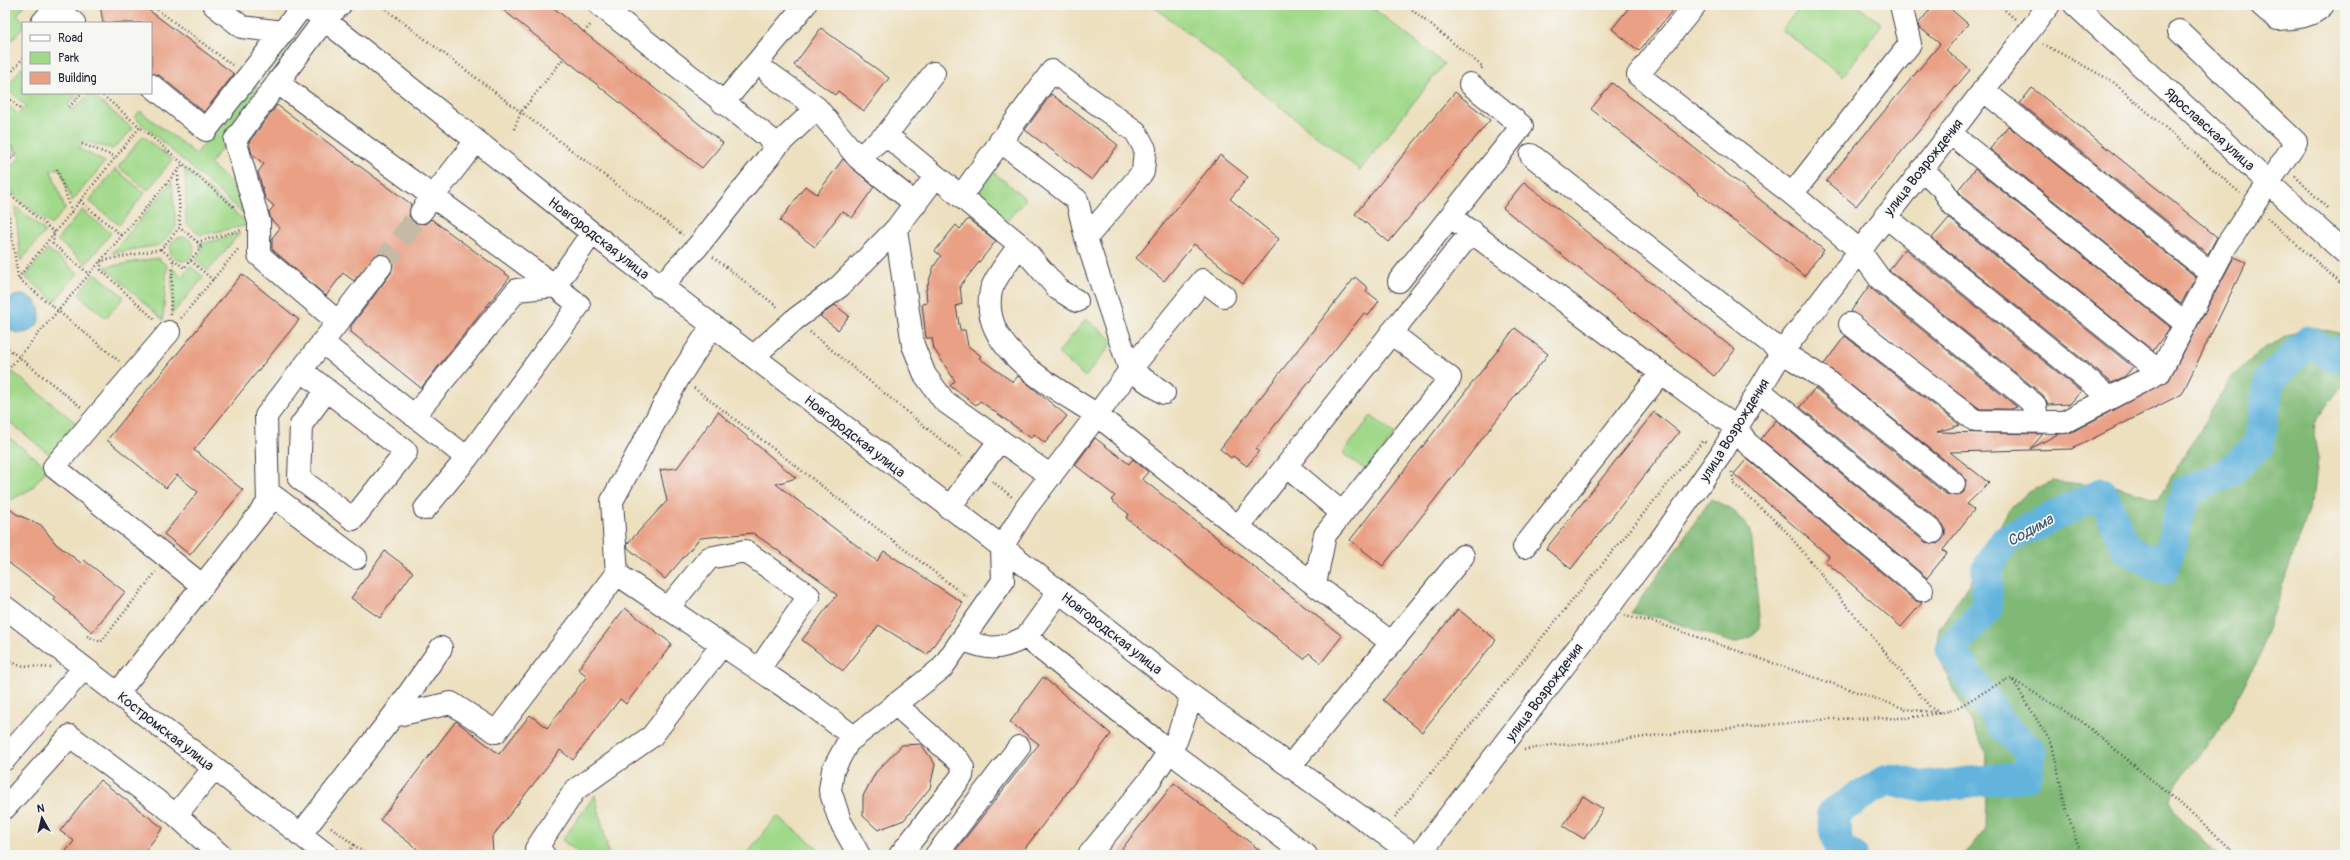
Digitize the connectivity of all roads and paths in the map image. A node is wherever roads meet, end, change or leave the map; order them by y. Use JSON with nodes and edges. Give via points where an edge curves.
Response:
{"nodes":[{"id":1,"x":151,"y":5,"type":"edge"},
{"id":2,"x":214,"y":5,"type":"edge"},
{"id":3,"x":304,"y":5,"type":"edge"},
{"id":4,"x":340,"y":5,"type":"edge"},
{"id":5,"x":380,"y":5,"type":"edge"},
{"id":6,"x":600,"y":5,"type":"edge"},
{"id":7,"x":805,"y":5,"type":"edge"},
{"id":8,"x":1406,"y":5,"type":"edge"},
{"id":9,"x":1695,"y":5,"type":"edge"},
{"id":10,"x":1901,"y":5,"type":"edge"},
{"id":11,"x":1999,"y":5,"type":"edge"},
{"id":12,"x":2049,"y":5,"type":"edge"},
{"id":13,"x":2074,"y":5,"type":"edge"},
{"id":14,"x":2261,"y":5,"type":"edge"},
{"id":15,"x":2323,"y":5,"type":"edge"},
{"id":16,"x":52,"y":12,"type":"edge"},
{"id":17,"x":324,"y":20,"type":"junction"},
{"id":18,"x":72,"y":22,"type":"edge"},
{"id":19,"x":2029,"y":31,"type":"junction"},
{"id":20,"x":2179,"y":31,"type":"dead end"},
{"id":21,"x":283,"y":32,"type":"junction"},
{"id":22,"x":564,"y":58,"type":"dead end"},
{"id":23,"x":22,"y":59,"type":"edge"},
{"id":24,"x":934,"y":73,"type":"dead end"},
{"id":25,"x":770,"y":74,"type":"dead end"},
{"id":26,"x":248,"y":76,"type":"junction"},
{"id":27,"x":5,"y":80,"type":"edge"},
{"id":28,"x":278,"y":83,"type":"junction"},
{"id":29,"x":1470,"y":84,"type":"joint"},
{"id":30,"x":152,"y":86,"type":"edge"},
{"id":31,"x":1983,"y":90,"type":"junction"},
{"id":32,"x":5,"y":94,"type":"edge"},
{"id":33,"x":81,"y":94,"type":"edge"},
{"id":34,"x":101,"y":94,"type":"edge"},
{"id":35,"x":723,"y":102,"type":"junction"},
{"id":36,"x":69,"y":106,"type":"dead end"},
{"id":37,"x":817,"y":108,"type":"junction"},
{"id":38,"x":21,"y":110,"type":"dead end"},
{"id":39,"x":521,"y":112,"type":"junction"},
{"id":40,"x":140,"y":127,"type":"junction"},
{"id":41,"x":514,"y":129,"type":"dead end"},
{"id":42,"x":1950,"y":133,"type":"junction"},
{"id":43,"x":886,"y":135,"type":"junction"},
{"id":44,"x":476,"y":141,"type":"junction"},
{"id":45,"x":1000,"y":141,"type":"junction"},
{"id":46,"x":82,"y":144,"type":"dead end"},
{"id":47,"x":778,"y":145,"type":"junction"},
{"id":48,"x":17,"y":153,"type":"dead end"},
{"id":49,"x":1531,"y":155,"type":"dead end"},
{"id":50,"x":116,"y":157,"type":"junction"},
{"id":51,"x":858,"y":158,"type":"junction"},
{"id":52,"x":184,"y":163,"type":"junction"},
{"id":53,"x":5,"y":164,"type":"edge"},
{"id":54,"x":57,"y":169,"type":"dead end"},
{"id":55,"x":1922,"y":169,"type":"junction"},
{"id":56,"x":178,"y":172,"type":"junction"},
{"id":57,"x":936,"y":176,"type":"junction"},
{"id":58,"x":2268,"y":183,"type":"junction"},
{"id":59,"x":5,"y":190,"type":"edge"},
{"id":60,"x":1792,"y":194,"type":"junction"},
{"id":61,"x":961,"y":196,"type":"junction"},
{"id":62,"x":80,"y":201,"type":"junction"},
{"id":63,"x":427,"y":204,"type":"junction"},
{"id":64,"x":916,"y":204,"type":"junction"},
{"id":65,"x":2253,"y":205,"type":"junction"},
{"id":66,"x":238,"y":211,"type":"dead end"},
{"id":67,"x":72,"y":212,"type":"junction"},
{"id":68,"x":1451,"y":215,"type":"junction"},
{"id":69,"x":1885,"y":216,"type":"junction"},
{"id":70,"x":180,"y":227,"type":"junction"},
{"id":71,"x":248,"y":228,"type":"dead end"},
{"id":72,"x":896,"y":228,"type":"junction"},
{"id":73,"x":1472,"y":231,"type":"junction"},
{"id":74,"x":54,"y":232,"type":"junction"},
{"id":75,"x":592,"y":233,"type":"junction"},
{"id":76,"x":122,"y":236,"type":"junction"},
{"id":77,"x":1086,"y":238,"type":"junction"},
{"id":78,"x":197,"y":242,"type":"junction"},
{"id":79,"x":1020,"y":245,"type":"junction"},
{"id":80,"x":698,"y":246,"type":"junction"},
{"id":81,"x":161,"y":249,"type":"junction"},
{"id":82,"x":1859,"y":250,"type":"junction"},
{"id":83,"x":2345,"y":253,"type":"edge"},
{"id":84,"x":231,"y":258,"type":"dead end"},
{"id":85,"x":173,"y":259,"type":"junction"},
{"id":86,"x":101,"y":261,"type":"junction"},
{"id":87,"x":191,"y":261,"type":"junction"},
{"id":88,"x":381,"y":266,"type":"tunnel mouth"},
{"id":89,"x":2211,"y":273,"type":"junction"},
{"id":90,"x":88,"y":274,"type":"junction"},
{"id":91,"x":18,"y":278,"type":"junction"},
{"id":92,"x":213,"y":280,"type":"junction"},
{"id":93,"x":1399,"y":281,"type":"dead end"},
{"id":94,"x":556,"y":286,"type":"junction"},
{"id":95,"x":2345,"y":286,"type":"edge"},
{"id":96,"x":660,"y":287,"type":"junction"},
{"id":97,"x":1224,"y":296,"type":"dead end"},
{"id":98,"x":1077,"y":301,"type":"dead end"},
{"id":99,"x":56,"y":311,"type":"junction"},
{"id":100,"x":794,"y":320,"type":"junction"},
{"id":101,"x":338,"y":322,"type":"junction"},
{"id":102,"x":2185,"y":323,"type":"junction"},
{"id":103,"x":1850,"y":324,"type":"dead end"},
{"id":104,"x":712,"y":326,"type":"junction"},
{"id":105,"x":169,"y":332,"type":"junction"},
{"id":106,"x":1391,"y":333,"type":"junction"},
{"id":107,"x":322,"y":342,"type":"junction"},
{"id":108,"x":5,"y":346,"type":"edge"},
{"id":109,"x":1782,"y":352,"type":"junction"},
{"id":110,"x":18,"y":356,"type":"junction"},
{"id":111,"x":754,"y":356,"type":"junction"},
{"id":112,"x":301,"y":370,"type":"junction"},
{"id":113,"x":1130,"y":370,"type":"junction"},
{"id":114,"x":2160,"y":372,"type":"junction"},
{"id":115,"x":5,"y":373,"type":"edge"},
{"id":116,"x":134,"y":373,"type":"junction"},
{"id":117,"x":1661,"y":373,"type":"junction"},
{"id":118,"x":679,"y":377,"type":"junction"},
{"id":119,"x":327,"y":390,"type":"junction"},
{"id":120,"x":1759,"y":390,"type":"junction"},
{"id":121,"x":1164,"y":393,"type":"dead end"},
{"id":122,"x":2110,"y":398,"type":"junction"},
{"id":123,"x":1097,"y":415,"type":"junction"},
{"id":124,"x":414,"y":416,"type":"junction"},
{"id":125,"x":95,"y":419,"type":"junction"},
{"id":126,"x":2037,"y":422,"type":"junction"},
{"id":127,"x":1737,"y":428,"type":"junction"},
{"id":128,"x":1000,"y":440,"type":"junction"},
{"id":129,"x":1703,"y":441,"type":"dead end"},
{"id":130,"x":1721,"y":454,"type":"junction"},
{"id":131,"x":467,"y":458,"type":"junction"},
{"id":132,"x":1286,"y":466,"type":"junction"},
{"id":133,"x":978,"y":470,"type":"junction"},
{"id":134,"x":1051,"y":476,"type":"junction"},
{"id":135,"x":1954,"y":484,"type":"dead end"},
{"id":136,"x":268,"y":492,"type":"junction"},
{"id":137,"x":949,"y":508,"type":"junction"},
{"id":138,"x":1026,"y":508,"type":"junction"},
{"id":139,"x":426,"y":509,"type":"dead end"},
{"id":140,"x":1342,"y":513,"type":"junction"},
{"id":141,"x":1238,"y":527,"type":"junction"},
{"id":142,"x":1933,"y":532,"type":"dead end"},
{"id":143,"x":1002,"y":546,"type":"junction"},
{"id":144,"x":1524,"y":547,"type":"dead end"},
{"id":145,"x":1463,"y":556,"type":"dead end"},
{"id":146,"x":167,"y":557,"type":"junction"},
{"id":147,"x":356,"y":558,"type":"dead end"},
{"id":148,"x":617,"y":574,"type":"junction"},
{"id":149,"x":1315,"y":584,"type":"junction"},
{"id":150,"x":203,"y":586,"type":"junction"},
{"id":151,"x":1922,"y":590,"type":"dead end"},
{"id":152,"x":1059,"y":592,"type":"junction"},
{"id":153,"x":5,"y":607,"type":"edge"},
{"id":154,"x":668,"y":608,"type":"junction"},
{"id":155,"x":983,"y":610,"type":"junction"},
{"id":156,"x":1605,"y":612,"type":"junction"},
{"id":157,"x":88,"y":636,"type":"dead end"},
{"id":158,"x":1026,"y":636,"type":"junction"},
{"id":159,"x":962,"y":640,"type":"junction"},
{"id":160,"x":1392,"y":643,"type":"junction"},
{"id":161,"x":722,"y":645,"type":"junction"},
{"id":162,"x":441,"y":648,"type":"dead end"},
{"id":163,"x":5,"y":656,"type":"edge"},
{"id":164,"x":53,"y":668,"type":"dead end"},
{"id":165,"x":84,"y":668,"type":"junction"},
{"id":166,"x":759,"y":669,"type":"junction"},
{"id":167,"x":2012,"y":679,"type":"junction"},
{"id":168,"x":117,"y":694,"type":"junction"},
{"id":169,"x":1192,"y":696,"type":"junction"},
{"id":170,"x":895,"y":704,"type":"junction"},
{"id":171,"x":1940,"y":713,"type":"junction"},
{"id":172,"x":393,"y":716,"type":"junction"},
{"id":173,"x":854,"y":737,"type":"junction"},
{"id":174,"x":1020,"y":747,"type":"dead end"},
{"id":175,"x":1169,"y":751,"type":"junction"},
{"id":176,"x":1497,"y":754,"type":"junction"},
{"id":177,"x":5,"y":759,"type":"edge"},
{"id":178,"x":1290,"y":766,"type":"junction"},
{"id":179,"x":214,"y":768,"type":"junction"},
{"id":180,"x":5,"y":808,"type":"edge"},
{"id":181,"x":176,"y":815,"type":"junction"},
{"id":182,"x":315,"y":815,"type":"junction"},
{"id":183,"x":1383,"y":833,"type":"junction"},
{"id":184,"x":300,"y":834,"type":"junction"},
{"id":185,"x":354,"y":845,"type":"junction"},
{"id":186,"x":220,"y":855,"type":"edge"},
{"id":187,"x":327,"y":855,"type":"edge"},
{"id":188,"x":346,"y":855,"type":"edge"},
{"id":189,"x":367,"y":855,"type":"edge"},
{"id":190,"x":544,"y":855,"type":"edge"},
{"id":191,"x":859,"y":855,"type":"edge"},
{"id":192,"x":900,"y":855,"type":"edge"},
{"id":193,"x":936,"y":855,"type":"edge"},
{"id":194,"x":1089,"y":855,"type":"edge"},
{"id":195,"x":1306,"y":855,"type":"edge"},
{"id":196,"x":1414,"y":855,"type":"edge"},
{"id":197,"x":1419,"y":855,"type":"edge"},
{"id":198,"x":2084,"y":855,"type":"edge"},
{"id":199,"x":2236,"y":855,"type":"edge"}],
"edges":[{"from":1,"to":26,"type":"path"},
{"from":2,"to":21,"type":"street","via":[[242,27]]},
{"from":3,"to":17,"type":"street","name":"Новгородская улица"},
{"from":3,"to":21,"type":"street"},
{"from":4,"to":17,"type":"street"},
{"from":5,"to":39,"type":"path"},
{"from":6,"to":35,"type":"street"},
{"from":7,"to":35,"type":"street"},
{"from":8,"to":29,"type":"path","via":[[1483,67]]},
{"from":9,"to":60,"type":"street","via":[[1638,75]]},
{"from":10,"to":60,"type":"street","via":[[1910,44]]},
{"from":11,"to":19,"type":"path"},
{"from":12,"to":19,"type":"street","name":"улица Возрождения"},
{"from":13,"to":58,"type":"street","name":"Ярославская улица"},
{"from":14,"to":15,"type":"street","via":[[2277,19],[2298,18],[2319,10]]},
{"from":16,"to":18,"type":"street"},
{"from":17,"to":28,"type":"street"},
{"from":17,"to":44,"type":"street","name":"Новгородская улица"},
{"from":19,"to":31,"type":"street","name":"улица Возрождения"},
{"from":19,"to":65,"type":"path","via":[[2046,46],[2112,80]]},
{"from":20,"to":58,"type":"street","via":[[2296,142]]},
{"from":21,"to":26,"type":"street"},
{"from":22,"to":39,"type":"path"},
{"from":23,"to":27,"type":"path"},
{"from":24,"to":43,"type":"street"},
{"from":25,"to":37,"type":"street"},
{"from":26,"to":30,"type":"street","via":[[206,130]]},
{"from":28,"to":63,"type":"street"},
{"from":28,"to":101,"type":"street","via":[[235,140],[259,222],[259,255]]},
{"from":29,"to":68,"type":"street","via":[[1522,126]]},
{"from":31,"to":42,"type":"street","name":"улица Возрождения"},
{"from":31,"to":89,"type":"street"},
{"from":32,"to":38,"type":"path"},
{"from":33,"to":36,"type":"path"},
{"from":34,"to":40,"type":"path"},
{"from":35,"to":47,"type":"street"},
{"from":37,"to":47,"type":"street"},
{"from":37,"to":51,"type":"street"},
{"from":39,"to":41,"type":"path"},
{"from":39,"to":80,"type":"path"},
{"from":40,"to":50,"type":"path"},
{"from":40,"to":52,"type":"path"},
{"from":42,"to":55,"type":"street","name":"улица Возрождения"},
{"from":42,"to":102,"type":"street"},
{"from":43,"to":51,"type":"street"},
{"from":43,"to":57,"type":"street"},
{"from":44,"to":63,"type":"street"},
{"from":44,"to":75,"type":"street","name":"Новгородская улица"},
{"from":45,"to":61,"type":"street"},
{"from":45,"to":77,"type":"street","via":[[1077,200]]},
{"from":45,"to":77,"type":"street","via":[[1052,71],[1136,132],[1145,149],[1143,172]]},
{"from":46,"to":50,"type":"path"},
{"from":47,"to":80,"type":"street"},
{"from":48,"to":53,"type":"path"},
{"from":49,"to":109,"type":"street"},
{"from":50,"to":62,"type":"path"},
{"from":51,"to":64,"type":"street"},
{"from":52,"to":56,"type":"path"},
{"from":52,"to":66,"type":"path"},
{"from":54,"to":67,"type":"path"},
{"from":55,"to":69,"type":"street","name":"улица Возрождения"},
{"from":55,"to":114,"type":"street","via":[[1942,188],[1954,206]]},
{"from":56,"to":70,"type":"path"},
{"from":56,"to":76,"type":"path"},
{"from":57,"to":61,"type":"street"},
{"from":57,"to":64,"type":"street"},
{"from":58,"to":65,"type":"street"},
{"from":58,"to":83,"type":"street","name":"Ярославская улица"},
{"from":59,"to":74,"type":"path"},
{"from":59,"to":91,"type":"path"},
{"from":60,"to":82,"type":"street"},
{"from":61,"to":79,"type":"street"},
{"from":62,"to":67,"type":"path"},
{"from":62,"to":76,"type":"path"},
{"from":63,"to":94,"type":"street"},
{"from":64,"to":72,"type":"street"},
{"from":65,"to":89,"type":"street"},
{"from":65,"to":95,"type":"path"},
{"from":67,"to":74,"type":"path"},
{"from":68,"to":73,"type":"street"},
{"from":68,"to":93,"type":"street"},
{"from":69,"to":82,"type":"street","name":"улица Возрождения"},
{"from":69,"to":122,"type":"street"},
{"from":70,"to":78,"type":"path"},
{"from":70,"to":81,"type":"path"},
{"from":71,"to":78,"type":"path"},
{"from":72,"to":100,"type":"street","via":[[839,287]]},
{"from":72,"to":128,"type":"street","via":[[913,345],[925,376],[944,401]]},
{"from":73,"to":106,"type":"street"},
{"from":73,"to":117,"type":"street"},
{"from":74,"to":90,"type":"path","via":[[53,244]]},
{"from":74,"to":91,"type":"path"},
{"from":75,"to":94,"type":"street"},
{"from":75,"to":96,"type":"street","name":"Новгородская улица"},
{"from":76,"to":86,"type":"path"},
{"from":77,"to":113,"type":"street"},
{"from":78,"to":87,"type":"path","via":[[202,246]]},
{"from":79,"to":98,"type":"street","via":[[1058,289]]},
{"from":79,"to":123,"type":"street","via":[[991,291],[991,319],[1001,342],[1022,364]]},
{"from":80,"to":96,"type":"street"},
{"from":80,"to":100,"type":"path"},
{"from":81,"to":85,"type":"path"},
{"from":81,"to":86,"type":"path"},
{"from":82,"to":109,"type":"street","name":"улица Возрождения"},
{"from":82,"to":126,"type":"street","via":[[1880,279],[2035,405]]},
{"from":84,"to":92,"type":"path"},
{"from":85,"to":87,"type":"path","via":[[184,268]]},
{"from":85,"to":105,"type":"path"},
{"from":86,"to":90,"type":"path"},
{"from":86,"to":105,"type":"path","via":[[101,270]]},
{"from":87,"to":92,"type":"path"},
{"from":88,"to":101,"type":"street"},
{"from":89,"to":102,"type":"street"},
{"from":90,"to":99,"type":"path"},
{"from":91,"to":99,"type":"path"},
{"from":92,"to":105,"type":"path"},
{"from":94,"to":124,"type":"street","via":[[517,290]]},
{"from":94,"to":131,"type":"street","via":[[579,305]]},
{"from":96,"to":104,"type":"street","name":"Новгородская улица"},
{"from":97,"to":113,"type":"street","via":[[1203,280]]},
{"from":99,"to":110,"type":"path"},
{"from":99,"to":116,"type":"path"},
{"from":100,"to":111,"type":"street"},
{"from":100,"to":133,"type":"path"},
{"from":101,"to":107,"type":"street"},
{"from":102,"to":114,"type":"street"},
{"from":103,"to":126,"type":"street","via":[[1976,421]]},
{"from":104,"to":111,"type":"street","name":"Новгородская улица"},
{"from":104,"to":118,"type":"street"},
{"from":105,"to":116,"type":"street"},
{"from":106,"to":132,"type":"street"},
{"from":106,"to":140,"type":"street","via":[[1450,378]]},
{"from":107,"to":112,"type":"street"},
{"from":107,"to":124,"type":"street"},
{"from":108,"to":110,"type":"path"},
{"from":109,"to":120,"type":"street","name":"улица Возрождения"},
{"from":109,"to":135,"type":"street","via":[[1823,378]]},
{"from":110,"to":115,"type":"path"},
{"from":110,"to":125,"type":"path"},
{"from":111,"to":137,"type":"street","name":"Новгородская улица"},
{"from":112,"to":119,"type":"street"},
{"from":112,"to":136,"type":"street","via":[[266,416]]},
{"from":113,"to":121,"type":"street"},
{"from":113,"to":123,"type":"street"},
{"from":114,"to":122,"type":"street"},
{"from":116,"to":125,"type":"street"},
{"from":117,"to":127,"type":"street"},
{"from":117,"to":144,"type":"street"},
{"from":118,"to":148,"type":"street","via":[[612,501]]},
{"from":118,"to":155,"type":"path"},
{"from":119,"to":119,"type":"street","via":[[406,452],[353,519],[299,478],[301,425]]},
{"from":120,"to":127,"type":"street","name":"улица Возрождения"},
{"from":120,"to":142,"type":"street"},
{"from":122,"to":126,"type":"street","via":[[2064,422]]},
{"from":123,"to":134,"type":"street"},
{"from":123,"to":141,"type":"street"},
{"from":124,"to":131,"type":"street"},
{"from":125,"to":146,"type":"street","via":[[54,467]]},
{"from":127,"to":130,"type":"street","name":"улица Возрождения"},
{"from":127,"to":151,"type":"street","via":[[1747,443]]},
{"from":128,"to":133,"type":"street"},
{"from":128,"to":134,"type":"street"},
{"from":129,"to":183,"type":"path"},
{"from":130,"to":156,"type":"street","name":"улица Возрождения","via":[[1659,542]]},
{"from":130,"to":171,"type":"path","via":[[1731,464],[1734,484],[1784,529],[1930,707]]},
{"from":131,"to":139,"type":"street"},
{"from":132,"to":140,"type":"street"},
{"from":132,"to":141,"type":"street"},
{"from":133,"to":137,"type":"street"},
{"from":133,"to":138,"type":"path"},
{"from":134,"to":138,"type":"street"},
{"from":136,"to":147,"type":"street"},
{"from":136,"to":150,"type":"street","via":[[268,503]]},
{"from":137,"to":143,"type":"street","name":"Новгородская улица"},
{"from":138,"to":143,"type":"street"},
{"from":140,"to":149,"type":"street","via":[[1325,535]]},
{"from":141,"to":149,"type":"street"},
{"from":143,"to":152,"type":"street","name":"Новгородская улица"},
{"from":143,"to":155,"type":"street","via":[[1003,581]]},
{"from":145,"to":160,"type":"street"},
{"from":146,"to":150,"type":"street"},
{"from":146,"to":157,"type":"path","via":[[101,642]]},
{"from":148,"to":154,"type":"street"},
{"from":148,"to":172,"type":"street","via":[[496,732],[451,703]]},
{"from":149,"to":160,"type":"street"},
{"from":150,"to":168,"type":"street"},
{"from":152,"to":158,"type":"street"},
{"from":152,"to":169,"type":"street","name":"Новгородская улица"},
{"from":153,"to":165,"type":"street","name":"Костромская улица"},
{"from":154,"to":161,"type":"street"},
{"from":154,"to":166,"type":"street","via":[[709,558],[745,551],[809,596]]},
{"from":155,"to":159,"type":"street"},
{"from":156,"to":171,"type":"path","via":[[1657,623],[1906,709]]},
{"from":156,"to":176,"type":"street","name":"улица Возрождения"},
{"from":158,"to":159,"type":"street","via":[[1004,648],[981,648]]},
{"from":158,"to":175,"type":"street"},
{"from":159,"to":170,"type":"street","via":[[942,668]]},
{"from":160,"to":178,"type":"street"},
{"from":161,"to":166,"type":"street"},
{"from":161,"to":190,"type":"street","via":[[652,736],[575,790],[536,849]]},
{"from":162,"to":172,"type":"street"},
{"from":163,"to":164,"type":"path","via":[[17,665]]},
{"from":165,"to":168,"type":"street","name":"Костромская улица"},
{"from":165,"to":177,"type":"street"},
{"from":166,"to":173,"type":"street"},
{"from":167,"to":171,"type":"path","via":[[2005,680],[1953,710]]},
{"from":167,"to":198,"type":"path","via":[[2052,744],[2066,809],[2078,846]]},
{"from":167,"to":199,"type":"path","via":[[2082,721],[2196,817]]},
{"from":168,"to":179,"type":"street","name":"Костромская улица"},
{"from":169,"to":175,"type":"street","via":[[1176,741]]},
{"from":169,"to":178,"type":"street","name":"Новгородская улица"},
{"from":170,"to":173,"type":"street"},
{"from":170,"to":192,"type":"street","via":[[960,761],[963,768],[962,776]]},
{"from":171,"to":176,"type":"path","via":[[1907,718],[1831,719],[1659,735],[1594,744],[1552,745]]},
{"from":172,"to":182,"type":"street"},
{"from":173,"to":191,"type":"street","via":[[848,742],[833,770],[830,790],[840,821]]},
{"from":174,"to":193,"type":"street"},
{"from":175,"to":194,"type":"street","via":[[1150,780]]},
{"from":175,"to":195,"type":"street"},
{"from":176,"to":197,"type":"street","name":"улица Возрождения"},
{"from":178,"to":183,"type":"street","name":"Новгородская улица"},
{"from":179,"to":181,"type":"street"},
{"from":179,"to":184,"type":"street","name":"Костромская улица"},
{"from":180,"to":181,"type":"street","via":[[70,736]]},
{"from":181,"to":186,"type":"street"},
{"from":182,"to":184,"type":"street"},
{"from":182,"to":185,"type":"path"},
{"from":183,"to":196,"type":"street","name":"Новгородская улица"},
{"from":184,"to":187,"type":"street","name":"Костромская улица"},
{"from":185,"to":188,"type":"path"},
{"from":185,"to":189,"type":"path"}]}
